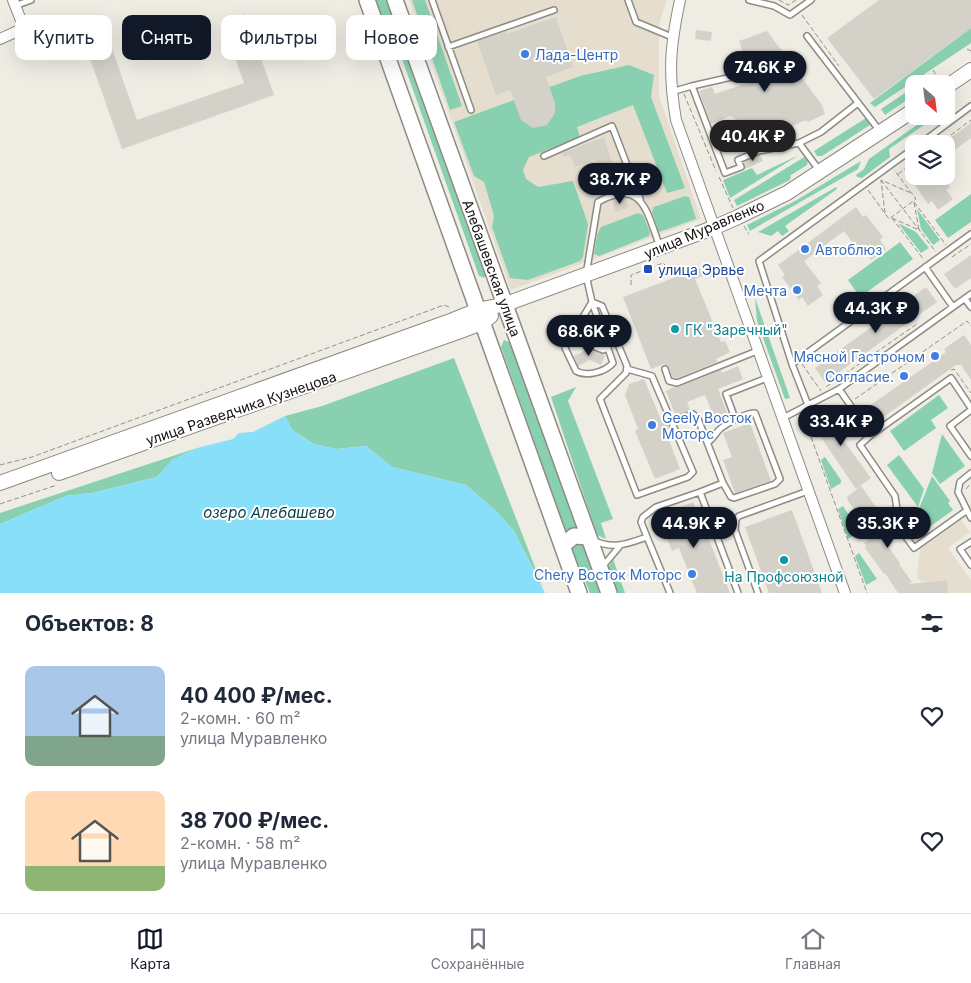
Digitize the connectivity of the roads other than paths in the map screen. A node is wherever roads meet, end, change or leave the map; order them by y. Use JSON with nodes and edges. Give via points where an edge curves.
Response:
{"nodes":[{"id":1,"x":31,"y":0,"type":"edge"},
{"id":2,"x":367,"y":0,"type":"edge"},
{"id":3,"x":432,"y":0,"type":"edge"},
{"id":4,"x":628,"y":0,"type":"edge"},
{"id":5,"x":680,"y":0,"type":"edge"},
{"id":6,"x":749,"y":0,"type":"edge"},
{"id":7,"x":812,"y":0,"type":"edge"},
{"id":8,"x":396,"y":1,"type":"edge"},
{"id":9,"x":14,"y":3,"type":"edge"},
{"id":10,"x":554,"y":10,"type":"dead end"},
{"id":11,"x":808,"y":36,"type":"dead end"},
{"id":12,"x":672,"y":37,"type":"junction"},
{"id":13,"x":0,"y":39,"type":"edge"},
{"id":14,"x":448,"y":48,"type":"junction"},
{"id":15,"x":971,"y":70,"type":"edge"},
{"id":16,"x":745,"y":74,"type":"dead end"},
{"id":17,"x":955,"y":81,"type":"edge"},
{"id":18,"x":692,"y":86,"type":"junction"},
{"id":19,"x":671,"y":92,"type":"junction"},
{"id":20,"x":858,"y":103,"type":"junction"},
{"id":21,"x":971,"y":106,"type":"edge"},
{"id":22,"x":471,"y":110,"type":"dead end"},
{"id":23,"x":905,"y":116,"type":"edge"},
{"id":24,"x":881,"y":133,"type":"junction"},
{"id":25,"x":932,"y":135,"type":"edge"},
{"id":26,"x":799,"y":142,"type":"junction"},
{"id":27,"x":905,"y":154,"type":"edge"},
{"id":28,"x":544,"y":156,"type":"dead end"},
{"id":29,"x":820,"y":172,"type":"junction"},
{"id":30,"x":640,"y":200,"type":"junction"},
{"id":31,"x":713,"y":228,"type":"junction"},
{"id":32,"x":971,"y":234,"type":"edge"},
{"id":33,"x":660,"y":248,"type":"junction"},
{"id":34,"x":926,"y":266,"type":"junction"},
{"id":35,"x":586,"y":275,"type":"junction"},
{"id":36,"x":971,"y":294,"type":"edge"},
{"id":37,"x":965,"y":299,"type":"junction"},
{"id":38,"x":592,"y":302,"type":"junction"},
{"id":39,"x":506,"y":304,"type":"junction"},
{"id":40,"x":954,"y":307,"type":"junction"},
{"id":41,"x":971,"y":307,"type":"edge"},
{"id":42,"x":480,"y":316,"type":"junction"},
{"id":43,"x":577,"y":330,"type":"junction"},
{"id":44,"x":608,"y":348,"type":"junction"},
{"id":45,"x":757,"y":351,"type":"junction"},
{"id":46,"x":792,"y":364,"type":"junction"},
{"id":47,"x":627,"y":369,"type":"junction"},
{"id":48,"x":665,"y":369,"type":"dead end"},
{"id":49,"x":767,"y":378,"type":"junction"},
{"id":50,"x":838,"y":389,"type":"junction"},
{"id":51,"x":808,"y":405,"type":"junction"},
{"id":52,"x":971,"y":409,"type":"edge"},
{"id":53,"x":733,"y":413,"type":"dead end"},
{"id":54,"x":681,"y":418,"type":"dead end"},
{"id":55,"x":782,"y":418,"type":"junction"},
{"id":56,"x":871,"y":435,"type":"junction"},
{"id":57,"x":708,"y":442,"type":"junction"},
{"id":58,"x":971,"y":456,"type":"edge"},
{"id":59,"x":971,"y":473,"type":"edge"},
{"id":60,"x":0,"y":483,"type":"edge"},
{"id":61,"x":724,"y":483,"type":"junction"},
{"id":62,"x":808,"y":491,"type":"junction"},
{"id":63,"x":0,"y":492,"type":"edge"},
{"id":64,"x":700,"y":492,"type":"junction"},
{"id":65,"x":966,"y":511,"type":"junction"},
{"id":66,"x":971,"y":518,"type":"edge"},
{"id":67,"x":589,"y":536,"type":"junction"},
{"id":68,"x":647,"y":537,"type":"junction"},
{"id":69,"x":971,"y":542,"type":"edge"},
{"id":70,"x":562,"y":546,"type":"junction"},
{"id":71,"x":619,"y":547,"type":"junction"},
{"id":72,"x":971,"y":565,"type":"edge"},
{"id":73,"x":601,"y":571,"type":"junction"},
{"id":74,"x":579,"y":593,"type":"edge"},
{"id":75,"x":609,"y":593,"type":"edge"},
{"id":76,"x":670,"y":593,"type":"edge"},
{"id":77,"x":738,"y":593,"type":"edge"},
{"id":78,"x":758,"y":593,"type":"edge"},
{"id":79,"x":845,"y":593,"type":"edge"}],
"edges":[{"from":1,"to":9,"type":"lane"},
{"from":2,"to":42,"type":"main road","name":"Алебашевская улица"},
{"from":3,"to":14,"type":"lane"},
{"from":4,"to":12,"type":"lane","via":[[636,22]]},
{"from":5,"to":12,"type":"street"},
{"from":6,"to":7,"type":"lane","via":[[774,6],[790,15]]},
{"from":8,"to":39,"type":"main road","name":"Алебашевская улица"},
{"from":9,"to":13,"type":"street","via":[[24,28]]},
{"from":10,"to":14,"type":"lane"},
{"from":11,"to":20,"type":"lane"},
{"from":12,"to":19,"type":"street"},
{"from":14,"to":22,"type":"lane"},
{"from":15,"to":17,"type":"main road"},
{"from":16,"to":18,"type":"lane"},
{"from":18,"to":19,"type":"lane"},
{"from":18,"to":26,"type":"lane","via":[[725,173],[741,167],[738,160],[759,151]]},
{"from":19,"to":31,"type":"street","via":[[676,120]]},
{"from":20,"to":24,"type":"lane"},
{"from":20,"to":26,"type":"lane","via":[[821,132]]},
{"from":21,"to":25,"type":"lane"},
{"from":23,"to":24,"type":"main road","name":"улица Муравленко"},
{"from":24,"to":29,"type":"main road","name":"улица Муравленко"},
{"from":26,"to":29,"type":"lane"},
{"from":27,"to":46,"type":"lane","via":[[759,261]]},
{"from":28,"to":30,"type":"lane","via":[[612,126]]},
{"from":29,"to":31,"type":"main road","name":"улица Муравленко","via":[[787,193]]},
{"from":30,"to":33,"type":"lane"},
{"from":30,"to":35,"type":"lane","via":[[630,193],[618,193],[598,202]]},
{"from":31,"to":33,"type":"main road","name":"улица Муравленко"},
{"from":31,"to":45,"type":"street"},
{"from":32,"to":34,"type":"lane"},
{"from":33,"to":35,"type":"main road","name":"улица Муравленко"},
{"from":34,"to":40,"type":"lane"},
{"from":34,"to":46,"type":"lane"},
{"from":35,"to":38,"type":"lane"},
{"from":35,"to":39,"type":"main road","name":"улица Муравленко"},
{"from":36,"to":37,"type":"lane"},
{"from":37,"to":40,"type":"lane"},
{"from":37,"to":41,"type":"lane"},
{"from":38,"to":43,"type":"lane"},
{"from":38,"to":44,"type":"lane"},
{"from":38,"to":47,"type":"lane","via":[[602,306]]},
{"from":39,"to":42,"type":"main road","name":"улица Муравленко"},
{"from":39,"to":67,"type":"main road","name":"Алебашевская улица"},
{"from":40,"to":50,"type":"lane"},
{"from":42,"to":60,"type":"main road","name":"улица Разведчика Кузнецова","via":[[435,327]]},
{"from":42,"to":63,"type":"main road","name":"улица Разведчика Кузнецова"},
{"from":42,"to":70,"type":"main road","name":"Алебашевская улица"},
{"from":43,"to":44,"type":"lane","via":[[582,342],[603,350]]},
{"from":43,"to":44,"type":"lane","via":[[565,348],[576,371],[591,374],[611,366]]},
{"from":45,"to":48,"type":"lane","via":[[677,382],[669,381]]},
{"from":45,"to":49,"type":"street"},
{"from":46,"to":51,"type":"lane"},
{"from":47,"to":47,"type":"lane","via":[[600,399],[637,495],[688,477],[693,472],[652,376]]},
{"from":49,"to":53,"type":"lane","via":[[726,394]]},
{"from":49,"to":55,"type":"street"},
{"from":50,"to":51,"type":"lane"},
{"from":50,"to":56,"type":"lane"},
{"from":51,"to":55,"type":"lane"},
{"from":52,"to":56,"type":"lane","via":[[951,378]]},
{"from":52,"to":58,"type":"lane","via":[[950,426]]},
{"from":54,"to":57,"type":"lane","via":[[696,416]]},
{"from":55,"to":62,"type":"street"},
{"from":56,"to":65,"type":"lane","via":[[860,445],[895,496],[900,529],[914,548]]},
{"from":57,"to":61,"type":"lane"},
{"from":57,"to":61,"type":"lane","via":[[721,428],[755,413],[780,479],[776,484],[734,498]]},
{"from":59,"to":65,"type":"lane","via":[[960,482],[958,492]]},
{"from":61,"to":64,"type":"lane"},
{"from":62,"to":78,"type":"lane","via":[[736,519],[735,530]]},
{"from":62,"to":79,"type":"street"},
{"from":64,"to":68,"type":"lane","via":[[649,512],[642,522]]},
{"from":64,"to":77,"type":"lane"},
{"from":65,"to":66,"type":"lane"},
{"from":67,"to":70,"type":"main road","via":[[574,536]]},
{"from":67,"to":71,"type":"lane","via":[[608,546]]},
{"from":67,"to":73,"type":"main road","name":"Алебашевская улица"},
{"from":68,"to":71,"type":"lane"},
{"from":68,"to":76,"type":"lane"},
{"from":69,"to":72,"type":"lane","via":[[960,549]]},
{"from":70,"to":74,"type":"main road","name":"Алебашевская улица"},
{"from":71,"to":73,"type":"lane"},
{"from":73,"to":75,"type":"main road","name":"Алебашевская улица"}]}
